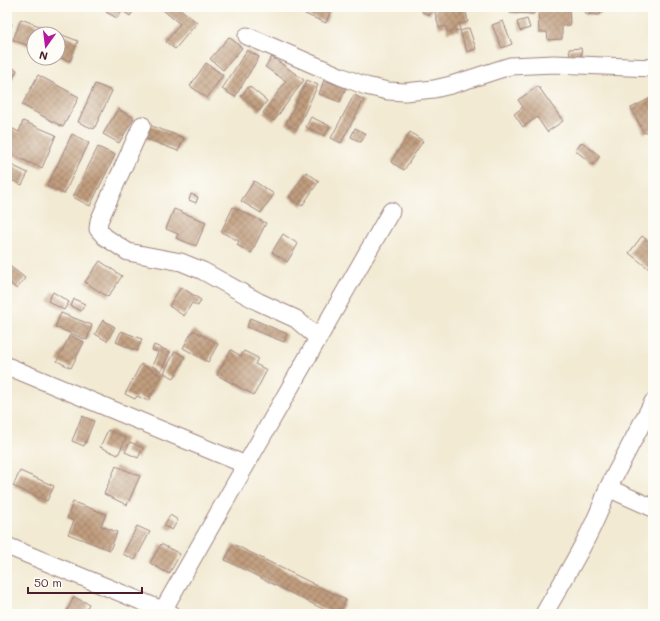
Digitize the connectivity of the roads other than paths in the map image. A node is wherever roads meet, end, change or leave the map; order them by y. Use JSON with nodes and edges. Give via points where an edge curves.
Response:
{"nodes":[{"id":1,"x":247,"y":36,"type":"dead end"},
{"id":2,"x":653,"y":68,"type":"edge"},
{"id":3,"x":142,"y":125,"type":"dead end"},
{"id":4,"x":391,"y":211,"type":"dead end"},
{"id":5,"x":318,"y":338,"type":"junction"},
{"id":6,"x":7,"y":366,"type":"edge"},
{"id":7,"x":653,"y":402,"type":"edge"},
{"id":8,"x":246,"y":465,"type":"junction"},
{"id":9,"x":608,"y":488,"type":"junction"},
{"id":10,"x":653,"y":508,"type":"edge"},
{"id":11,"x":7,"y":546,"type":"edge"},
{"id":12,"x":168,"y":612,"type":"edge"},
{"id":13,"x":544,"y":614,"type":"edge"}],
"edges":[{"from":1,"to":2,"type":"street","via":[[340,76],[388,91],[405,92],[451,86],[510,66],[554,64]]},
{"from":3,"to":5,"type":"street","via":[[99,221],[98,229],[105,237],[128,252],[182,262],[203,271],[296,319]]},
{"from":4,"to":5,"type":"street"},
{"from":5,"to":8,"type":"street"},
{"from":6,"to":8,"type":"street"},
{"from":7,"to":9,"type":"street"},
{"from":8,"to":12,"type":"street"},
{"from":9,"to":10,"type":"street"},
{"from":9,"to":13,"type":"street","via":[[590,532]]},
{"from":11,"to":12,"type":"street"}]}
